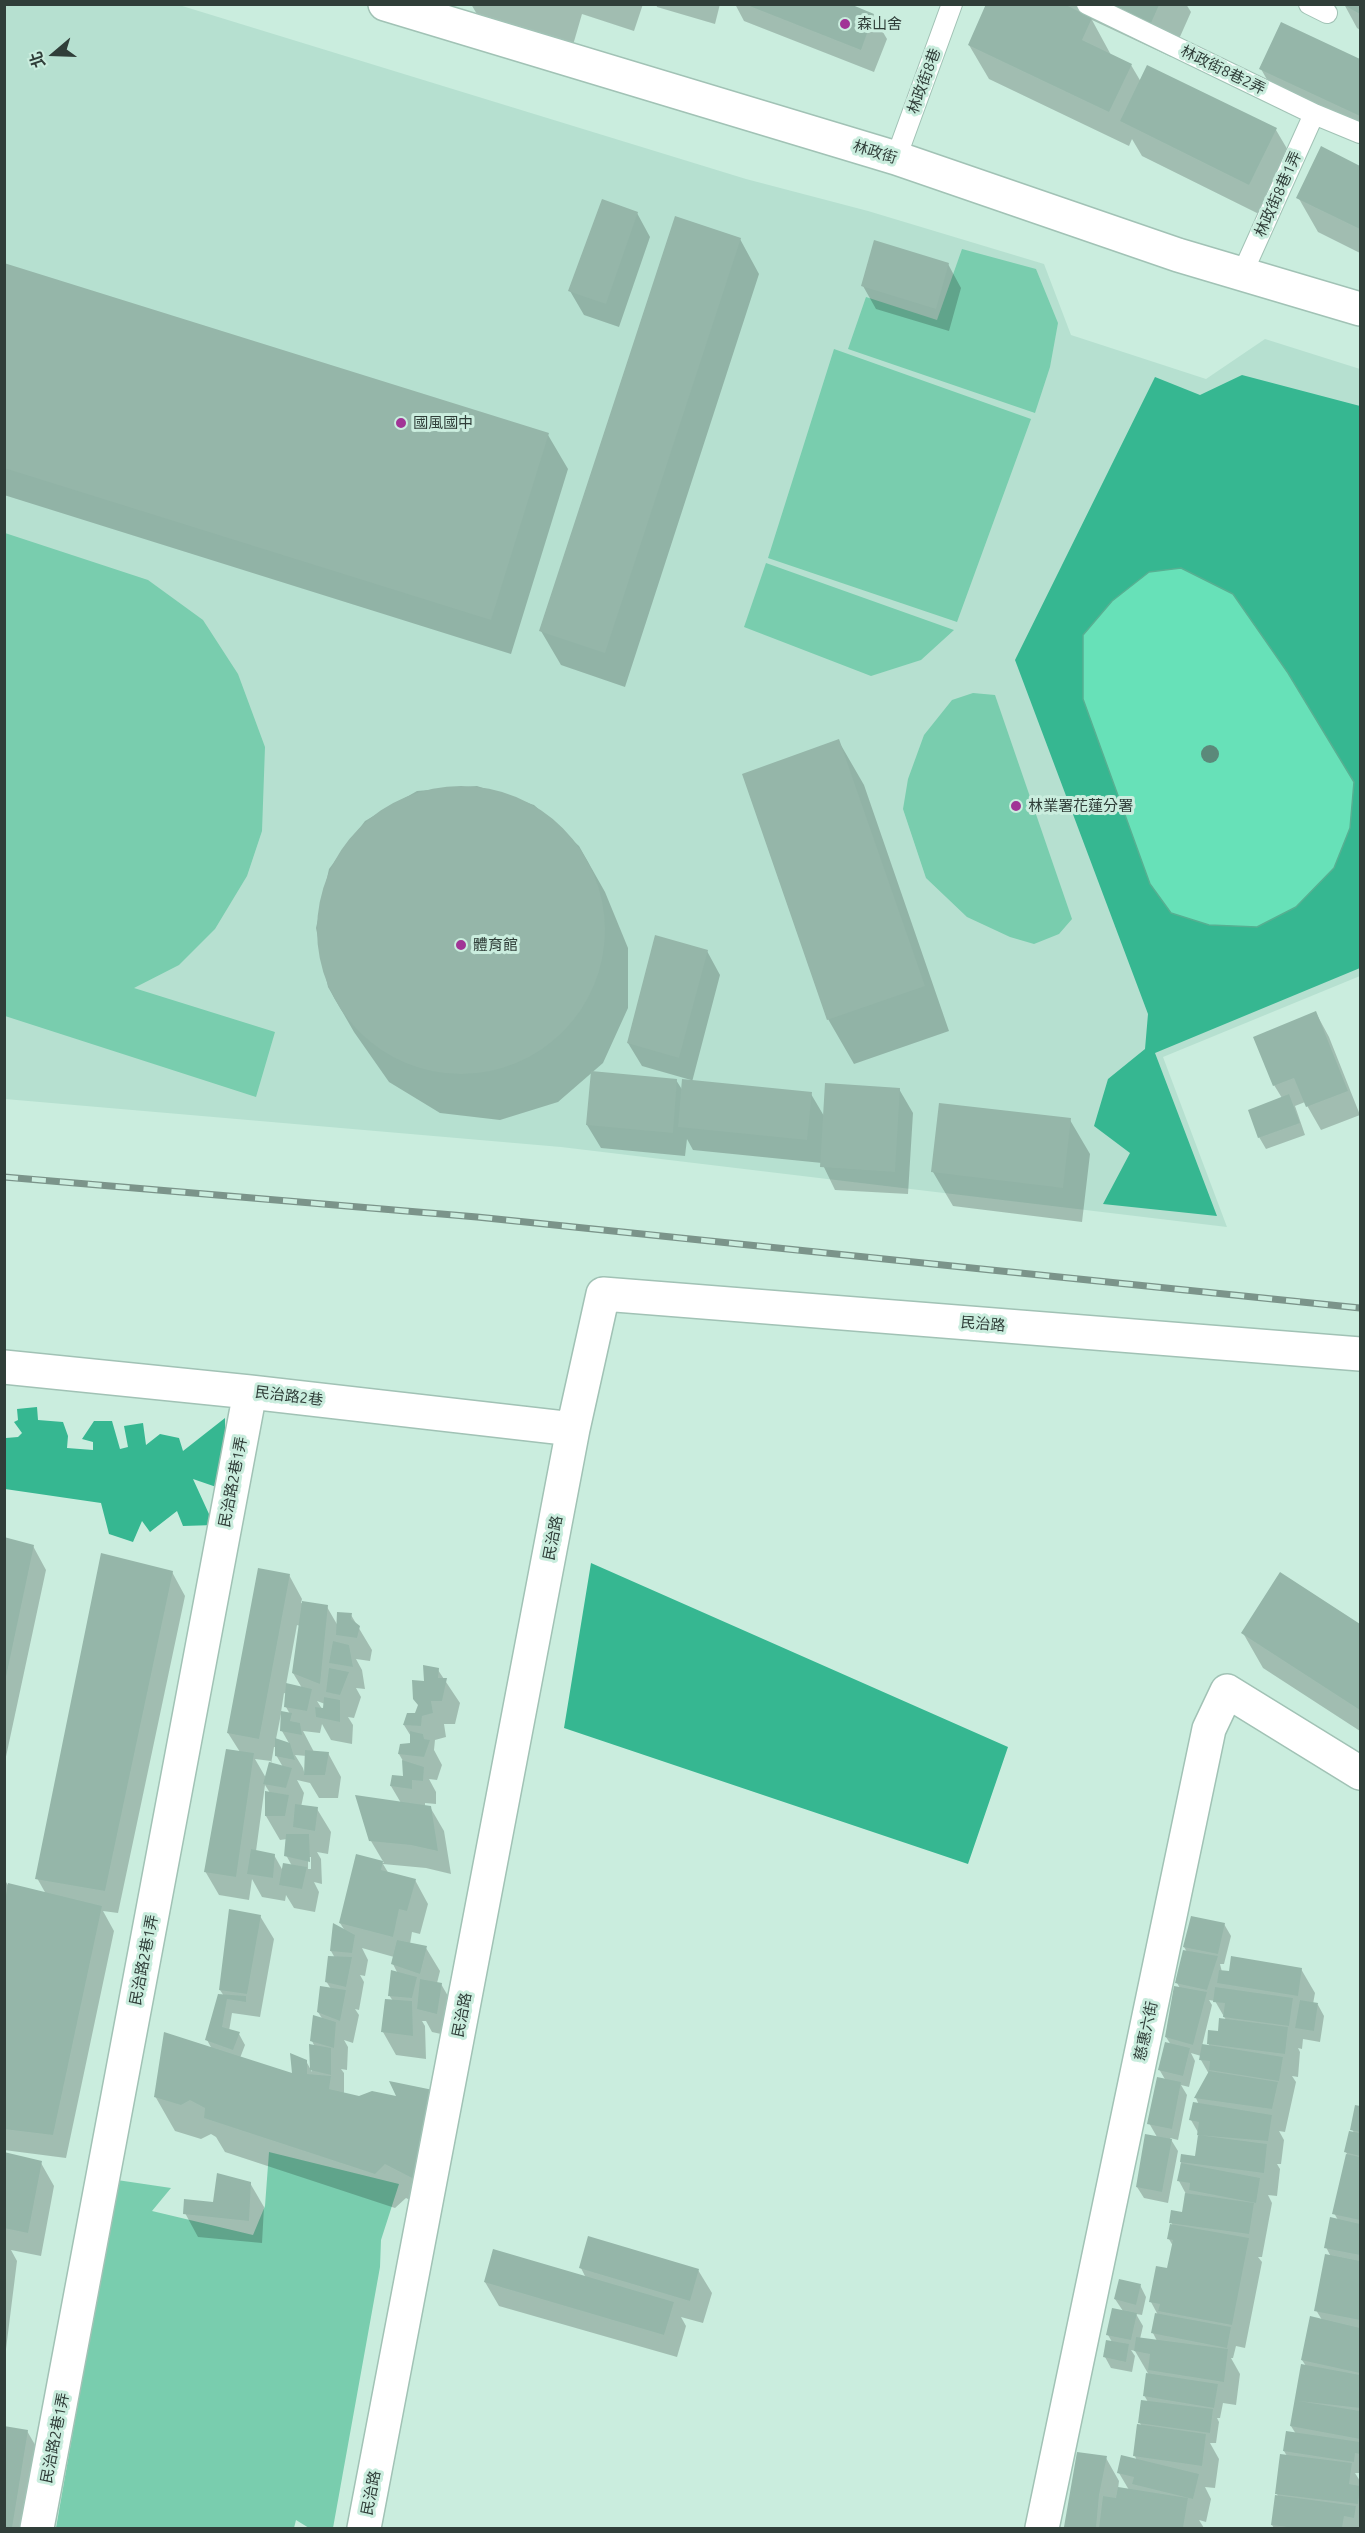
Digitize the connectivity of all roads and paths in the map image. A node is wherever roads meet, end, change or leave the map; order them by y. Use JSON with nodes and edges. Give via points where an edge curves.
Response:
{"nodes":[{"id":1,"x":386,"y":4,"type":"edge"},
{"id":2,"x":952,"y":4,"type":"edge"},
{"id":3,"x":1087,"y":4,"type":"edge"},
{"id":4,"x":1314,"y":114,"type":"junction"},
{"id":5,"x":1360,"y":133,"type":"edge"},
{"id":6,"x":896,"y":158,"type":"junction"},
{"id":7,"x":1242,"y":274,"type":"junction"},
{"id":8,"x":1360,"y":309,"type":"edge"},
{"id":9,"x":1360,"y":1354,"type":"edge"},
{"id":10,"x":4,"y":1367,"type":"edge"},
{"id":11,"x":250,"y":1392,"type":"junction"},
{"id":12,"x":573,"y":1429,"type":"junction"},
{"id":13,"x":1360,"y":1773,"type":"edge"},
{"id":14,"x":37,"y":2529,"type":"edge"},
{"id":15,"x":364,"y":2529,"type":"edge"},
{"id":16,"x":1042,"y":2529,"type":"edge"}],
"edges":[{"from":1,"to":6,"type":"street","name":"林政街"},
{"from":2,"to":6,"type":"lane","name":"林政街8巷"},
{"from":3,"to":4,"type":"lane","name":"林政街8巷2弄"},
{"from":4,"to":5,"type":"lane","name":"林政街8巷2弄"},
{"from":4,"to":7,"type":"lane","name":"林政街8巷1弄"},
{"from":6,"to":7,"type":"street","name":"林政街"},
{"from":7,"to":8,"type":"street","name":"林政街"},
{"from":9,"to":12,"type":"street","name":"民治路","via":[[603,1294]]},
{"from":10,"to":11,"type":"street","name":"民治路2巷"},
{"from":11,"to":12,"type":"street","name":"民治路2巷"},
{"from":11,"to":14,"type":"street","name":"民治路2巷1弄"},
{"from":12,"to":15,"type":"street","name":"民治路"},
{"from":13,"to":16,"type":"street","name":"慈惠六街","via":[[1227,1691],[1209,1730]]}]}
